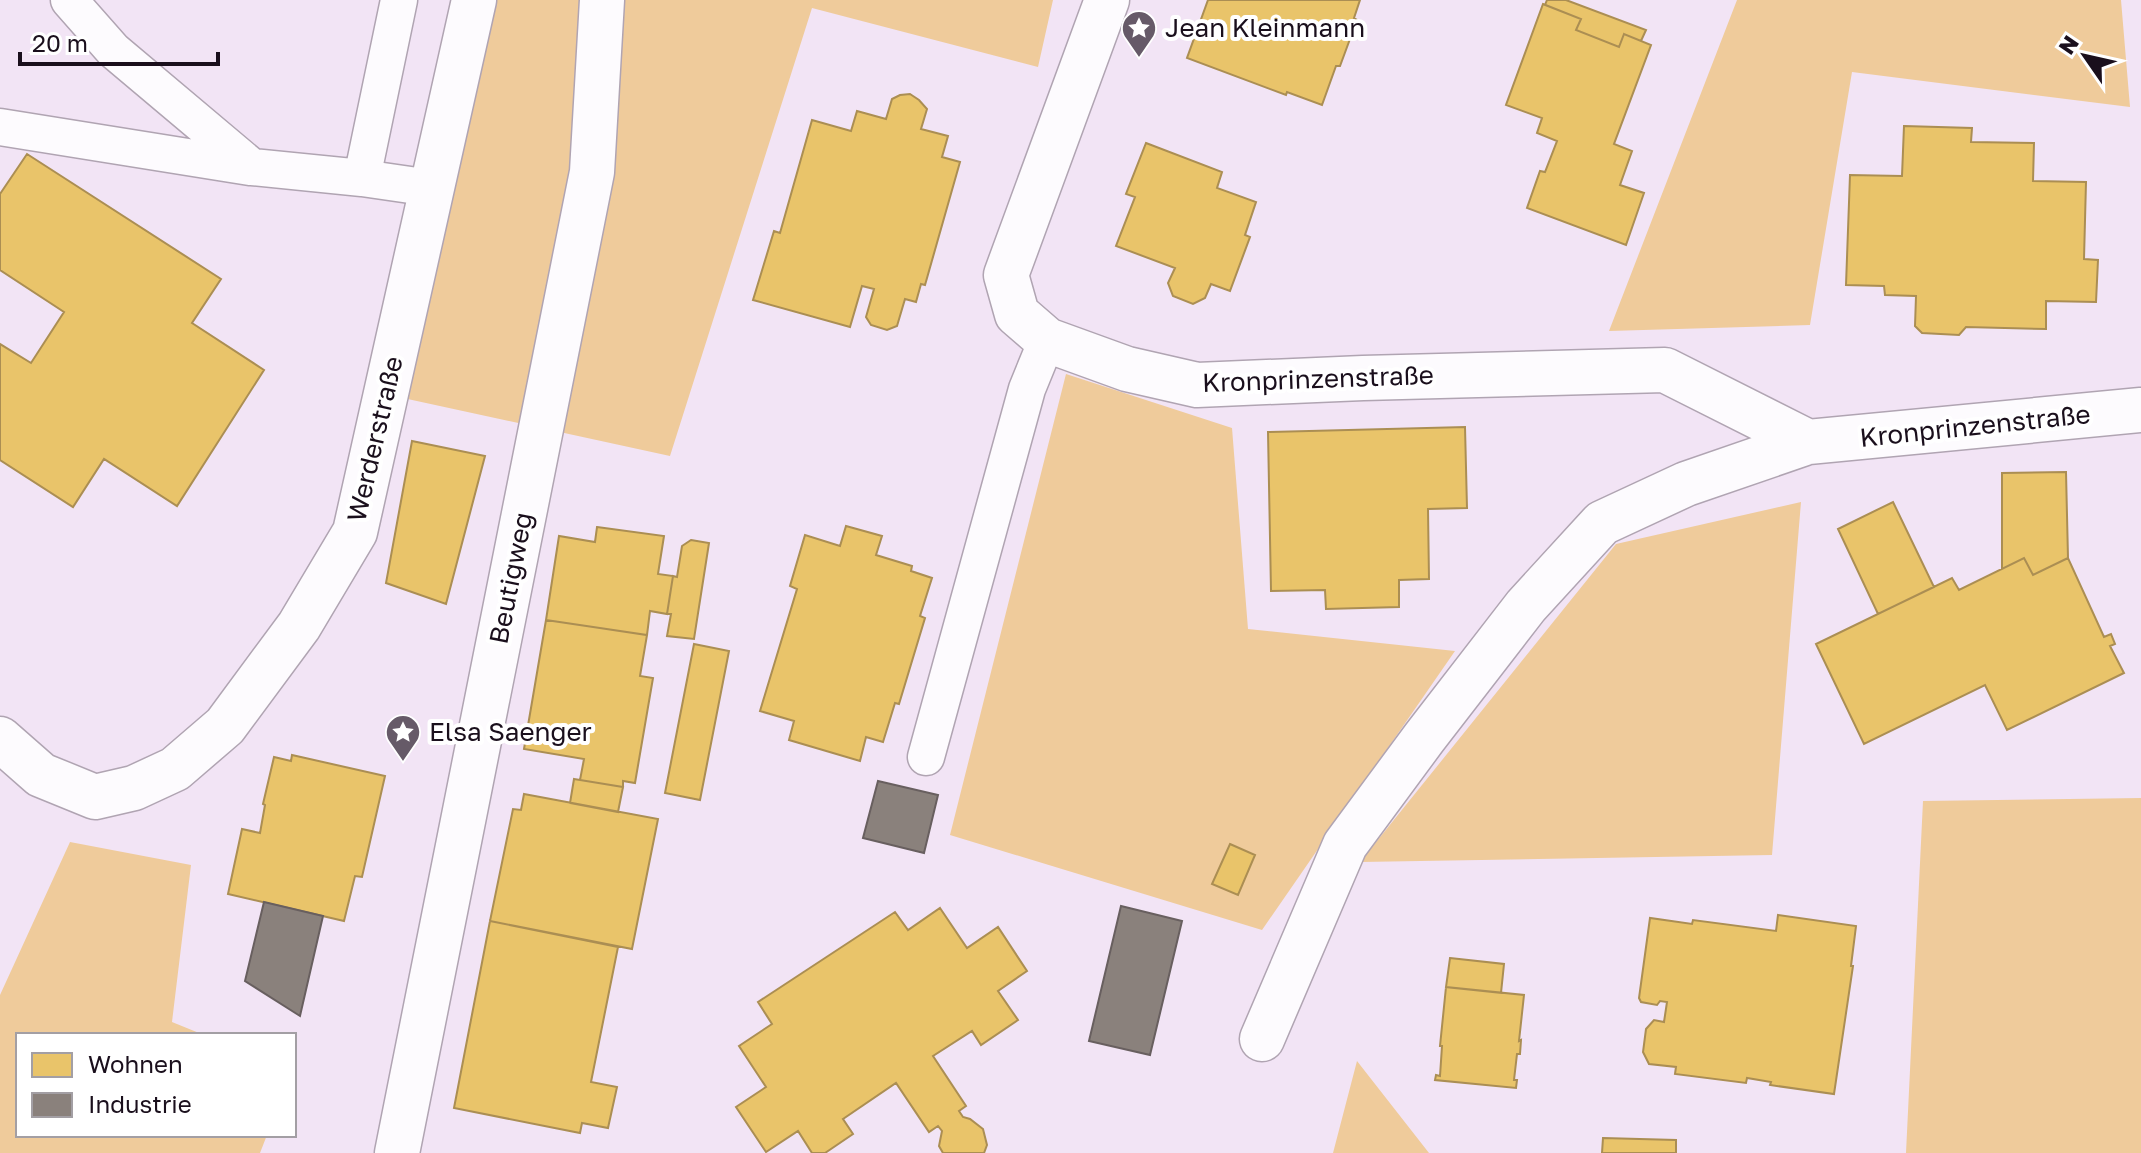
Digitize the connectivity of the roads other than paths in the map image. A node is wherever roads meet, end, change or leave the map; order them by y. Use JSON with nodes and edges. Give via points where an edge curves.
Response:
{"nodes":[{"id":1,"x":69,"y":0,"type":"edge"},
{"id":2,"x":399,"y":0,"type":"edge"},
{"id":3,"x":474,"y":0,"type":"edge"},
{"id":4,"x":602,"y":0,"type":"edge"},
{"id":5,"x":1107,"y":0,"type":"edge"},
{"id":6,"x":0,"y":127,"type":"edge"},
{"id":7,"x":252,"y":167,"type":"junction"},
{"id":8,"x":362,"y":178,"type":"junction"},
{"id":9,"x":431,"y":188,"type":"junction"},
{"id":10,"x":1047,"y":340,"type":"junction"},
{"id":11,"x":2141,"y":410,"type":"edge"},
{"id":12,"x":1808,"y":442,"type":"junction"},
{"id":13,"x":0,"y":739,"type":"edge"},
{"id":14,"x":926,"y":757,"type":"dead end"},
{"id":15,"x":1262,"y":1039,"type":"dead end"},
{"id":16,"x":397,"y":1153,"type":"edge"}],
"edges":[{"from":1,"to":7,"type":"lane","via":[[113,50]]},
{"from":2,"to":8,"type":"lane"},
{"from":3,"to":9,"type":"street","name":"Werderstraße"},
{"from":4,"to":16,"type":"street","name":"Beutigweg","via":[[592,172]]},
{"from":5,"to":10,"type":"street","name":"Kronprinzenstraße","via":[[1006,275],[1017,314]]},
{"from":6,"to":7,"type":"lane"},
{"from":7,"to":8,"type":"lane"},
{"from":8,"to":9,"type":"lane"},
{"from":9,"to":13,"type":"street","name":"Werderstraße","via":[[355,532],[299,626],[225,726],[175,769],[134,788],[95,797],[41,775]]},
{"from":10,"to":12,"type":"street","name":"Kronprinzenstraße","via":[[1127,369],[1197,385],[1665,370]]},
{"from":10,"to":14,"type":"lane","via":[[1027,389]]},
{"from":11,"to":12,"type":"street","name":"Kronprinzenstraße"},
{"from":12,"to":15,"type":"street","name":"Kronprinzenstraße","via":[[1686,484],[1602,523],[1526,606],[1345,845]]}]}
